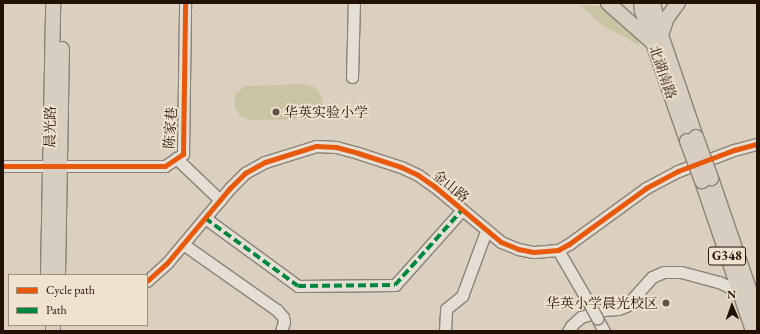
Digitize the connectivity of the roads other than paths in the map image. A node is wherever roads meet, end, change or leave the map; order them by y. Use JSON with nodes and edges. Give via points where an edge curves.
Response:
{"nodes":[{"id":1,"x":53,"y":3,"type":"edge"},
{"id":2,"x":62,"y":3,"type":"edge"},
{"id":3,"x":185,"y":3,"type":"edge"},
{"id":4,"x":354,"y":3,"type":"edge"},
{"id":5,"x":608,"y":3,"type":"edge"},
{"id":6,"x":641,"y":3,"type":"edge"},
{"id":7,"x":653,"y":3,"type":"edge"},
{"id":8,"x":678,"y":3,"type":"edge"},
{"id":9,"x":657,"y":39,"type":"junction"},
{"id":10,"x":352,"y":77,"type":"dead end"},
{"id":11,"x":757,"y":144,"type":"edge"},
{"id":12,"x":176,"y":158,"type":"junction"},
{"id":13,"x":3,"y":166,"type":"edge"},
{"id":14,"x":55,"y":166,"type":"junction"},
{"id":15,"x":706,"y":180,"type":"junction"},
{"id":16,"x":220,"y":200,"type":"junction"},
{"id":17,"x":462,"y":210,"type":"junction"},
{"id":18,"x":205,"y":218,"type":"junction"},
{"id":19,"x":486,"y":231,"type":"junction"},
{"id":20,"x":183,"y":244,"type":"junction"},
{"id":21,"x":558,"y":250,"type":"junction"},
{"id":22,"x":48,"y":274,"type":"edge"},
{"id":23,"x":58,"y":274,"type":"edge"},
{"id":24,"x":148,"y":280,"type":"edge"},
{"id":25,"x":739,"y":292,"type":"junction"},
{"id":26,"x":755,"y":300,"type":"edge"},
{"id":27,"x":757,"y":312,"type":"edge"},
{"id":28,"x":280,"y":331,"type":"edge"},
{"id":29,"x":445,"y":331,"type":"edge"},
{"id":30,"x":568,"y":331,"type":"edge"},
{"id":31,"x":604,"y":331,"type":"edge"},
{"id":32,"x":752,"y":331,"type":"edge"}],
"edges":[{"from":1,"to":14,"type":"main road","name":"晨光路"},
{"from":2,"to":14,"type":"main road","name":"晨光路"},
{"from":3,"to":12,"type":"street","name":"陈家巷","via":[[183,154]]},
{"from":4,"to":10,"type":"street"},
{"from":5,"to":9,"type":"main road"},
{"from":6,"to":9,"type":"main road","name":"北湖南路","number":"G348"},
{"from":7,"to":9,"type":"main road","name":"北湖南路","number":"G348"},
{"from":8,"to":9,"type":"main road"},
{"from":9,"to":15,"type":"main road","name":"北湖南路","number":"G348","bridge":true},
{"from":11,"to":21,"type":"street","name":"金山路","via":[[678,171],[646,188],[582,236]]},
{"from":12,"to":14,"type":"street","name":"陈家巷","via":[[165,166]]},
{"from":12,"to":16,"type":"street"},
{"from":13,"to":14,"type":"street","name":"陈家巷"},
{"from":14,"to":22,"type":"main road","name":"晨光路"},
{"from":14,"to":23,"type":"main road","name":"晨光路"},
{"from":15,"to":25,"type":"main road","number":"G348"},
{"from":15,"to":26,"type":"main road","number":"G348"},
{"from":16,"to":17,"type":"street","name":"金山路","via":[[246,173],[265,162],[316,146],[336,148],[401,167],[434,186]]},
{"from":16,"to":18,"type":"street","name":"金山路"},
{"from":17,"to":18,"type":"street","via":[[395,285],[298,286]]},
{"from":17,"to":19,"type":"street","name":"金山路"},
{"from":18,"to":20,"type":"street","name":"金山路"},
{"from":19,"to":21,"type":"street","name":"金山路","via":[[501,242],[518,249],[534,252]]},
{"from":19,"to":29,"type":"street","via":[[462,296],[446,310]]},
{"from":20,"to":24,"type":"street","name":"金山路"},
{"from":20,"to":28,"type":"street","via":[[277,310],[284,322]]},
{"from":21,"to":31,"type":"street","bridge":true},
{"from":25,"to":26,"type":"street"},
{"from":25,"to":30,"type":"street","via":[[719,282],[680,272],[664,272],[652,277],[626,306],[585,316]]},
{"from":25,"to":32,"type":"main road","number":"G348"},
{"from":26,"to":27,"type":"main road","number":"G348"}]}
